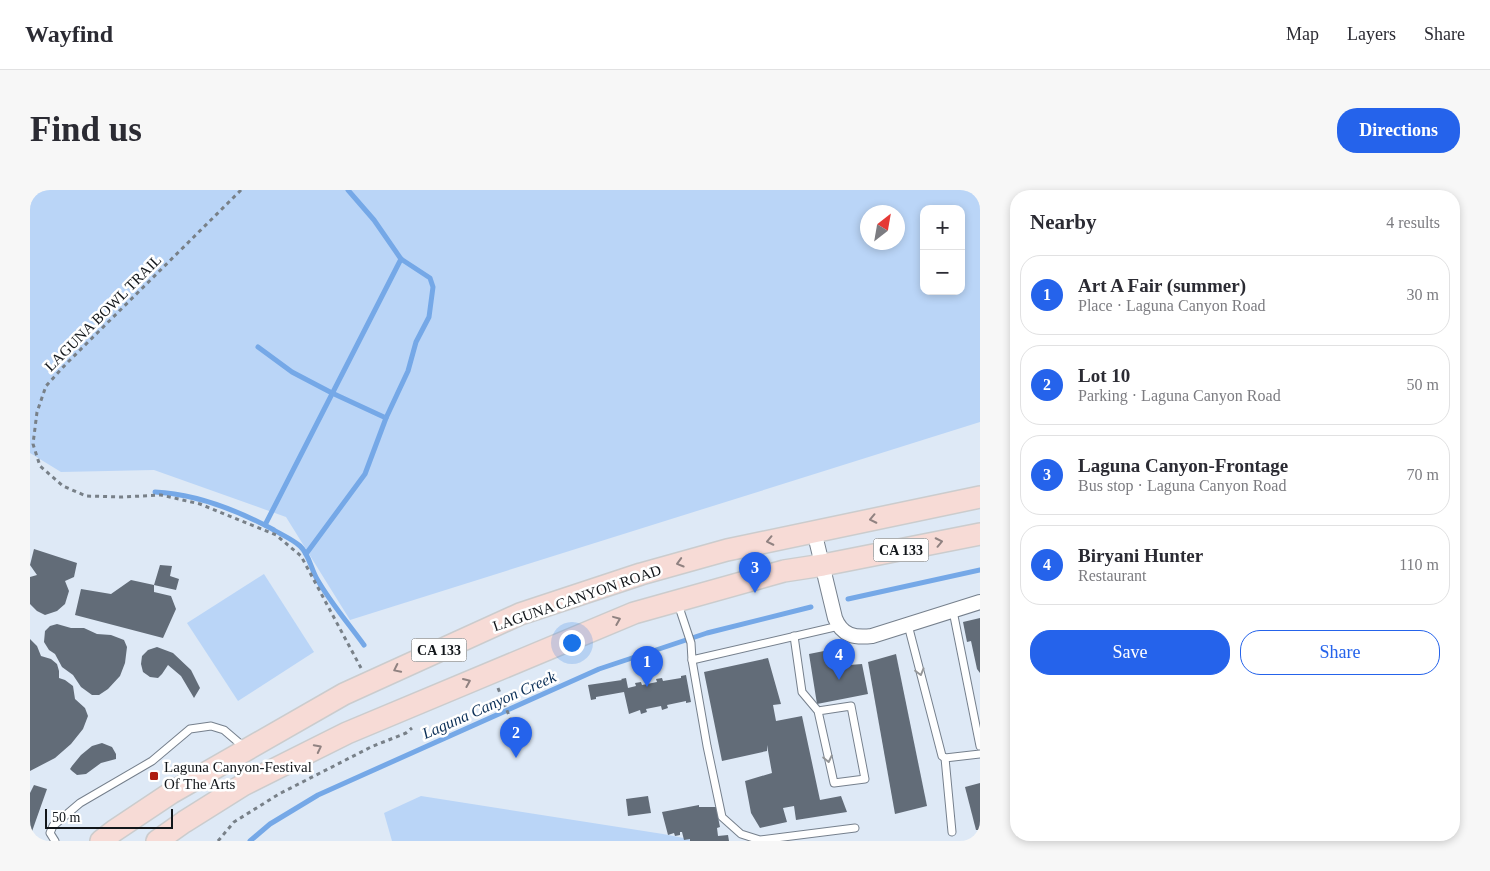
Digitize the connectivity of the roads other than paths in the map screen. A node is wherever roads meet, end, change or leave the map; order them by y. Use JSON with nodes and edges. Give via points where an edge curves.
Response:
{"nodes":[{"id":1,"x":980,"y":497,"type":"edge"},
{"id":2,"x":814,"y":531,"type":"junction"},
{"id":3,"x":980,"y":534,"type":"edge"},
{"id":4,"x":823,"y":565,"type":"junction"},
{"id":5,"x":677,"y":600,"type":"junction"},
{"id":6,"x":980,"y":602,"type":"edge"},
{"id":7,"x":953,"y":611,"type":"junction"},
{"id":8,"x":908,"y":625,"type":"junction"},
{"id":9,"x":838,"y":626,"type":"junction"},
{"id":10,"x":794,"y":636,"type":"junction"},
{"id":11,"x":692,"y":660,"type":"junction"},
{"id":12,"x":818,"y":712,"type":"junction"},
{"id":13,"x":980,"y":746,"type":"edge"},
{"id":14,"x":247,"y":750,"type":"junction"},
{"id":15,"x":980,"y":754,"type":"edge"},
{"id":16,"x":945,"y":758,"type":"junction"},
{"id":17,"x":856,"y":828,"type":"dead end"},
{"id":18,"x":952,"y":832,"type":"dead end"},
{"id":19,"x":55,"y":841,"type":"edge"},
{"id":20,"x":102,"y":841,"type":"edge"},
{"id":21,"x":157,"y":841,"type":"edge"}],
"edges":[{"from":1,"to":2,"type":"main road","name":"LAGUNA CANYON ROAD","number":"CA 133","one_way":true},
{"from":2,"to":4,"type":"street"},
{"from":2,"to":14,"type":"main road","name":"LAGUNA CANYON ROAD","number":"CA 133","one_way":true,"via":[[640,574],[520,614],[344,694]]},
{"from":4,"to":3,"type":"main road","number":"CA 133","one_way":true},
{"from":4,"to":5,"type":"main road","number":"CA 133","via":[[784,571]]},
{"from":4,"to":9,"type":"street"},
{"from":5,"to":11,"type":"lane","via":[[691,643]]},
{"from":21,"to":5,"type":"main road","number":"CA 133","one_way":true,"via":[[243,785],[347,733],[634,613]]},
{"from":6,"to":7,"type":"street"},
{"from":7,"to":8,"type":"street"},
{"from":7,"to":13,"type":"lane"},
{"from":8,"to":9,"type":"street","via":[[859,638]]},
{"from":8,"to":16,"type":"lane","one_way":true},
{"from":9,"to":10,"type":"lane"},
{"from":10,"to":11,"type":"lane"},
{"from":10,"to":12,"type":"lane","via":[[802,692]]},
{"from":11,"to":17,"type":"lane","via":[[722,817],[741,834],[760,840]]},
{"from":12,"to":12,"type":"lane","one_way":true,"via":[[834,783],[865,779],[851,706]]},
{"from":14,"to":19,"type":"lane","via":[[224,730],[211,726],[190,728],[152,761],[80,803],[53,826],[50,833]]},
{"from":14,"to":20,"type":"main road","name":"LAGUNA CANYON ROAD","number":"CA 133","via":[[171,793]]},
{"from":15,"to":16,"type":"lane"},
{"from":16,"to":18,"type":"lane"}]}
